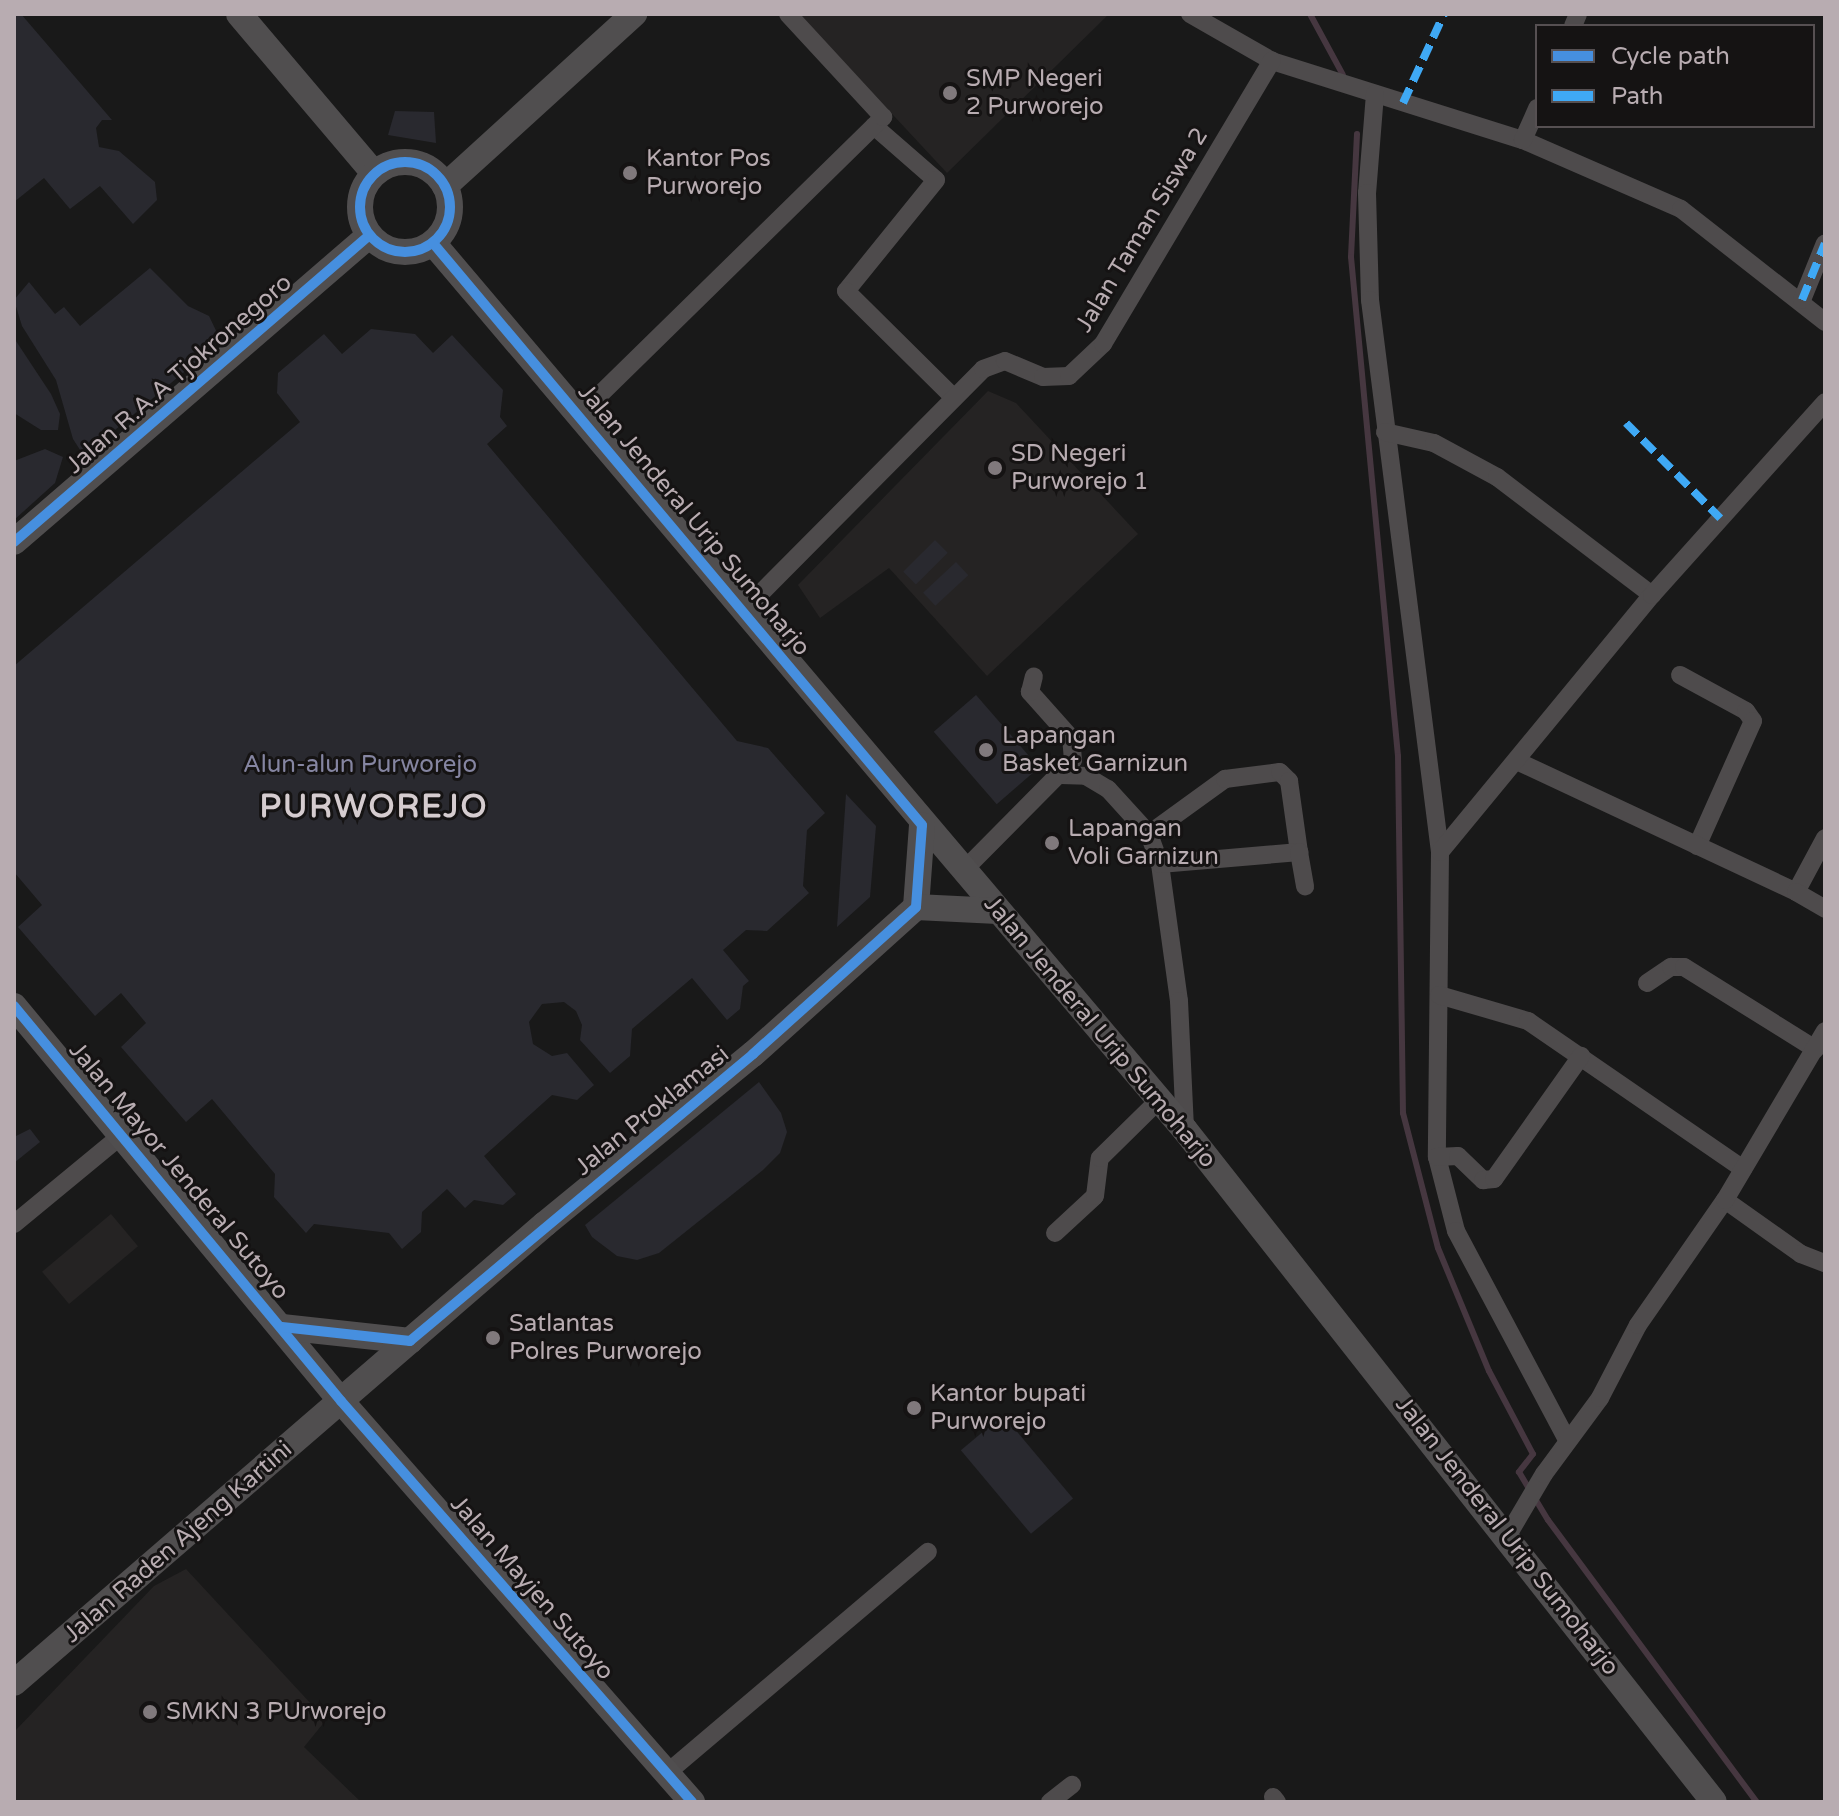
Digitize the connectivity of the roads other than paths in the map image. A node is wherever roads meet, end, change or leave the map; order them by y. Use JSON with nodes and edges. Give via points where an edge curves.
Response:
{"nodes":[{"id":1,"x":239,"y":14,"type":"edge"},
{"id":2,"x":634,"y":14,"type":"edge"},
{"id":3,"x":788,"y":14,"type":"edge"},
{"id":4,"x":1190,"y":14,"type":"edge"},
{"id":5,"x":1272,"y":61,"type":"junction"},
{"id":6,"x":1375,"y":94,"type":"junction"},
{"id":7,"x":1535,"y":113,"type":"edge"},
{"id":8,"x":874,"y":126,"type":"junction"},
{"id":9,"x":1523,"y":140,"type":"junction"},
{"id":10,"x":374,"y":173,"type":"junction"},
{"id":11,"x":445,"y":186,"type":"junction"},
{"id":12,"x":369,"y":236,"type":"junction"},
{"id":13,"x":433,"y":243,"type":"junction"},
{"id":14,"x":1825,"y":243,"type":"edge"},
{"id":15,"x":1802,"y":300,"type":"junction"},
{"id":16,"x":1825,"y":322,"type":"edge"},
{"id":17,"x":954,"y":398,"type":"junction"},
{"id":18,"x":1825,"y":402,"type":"edge"},
{"id":19,"x":579,"y":415,"type":"junction"},
{"id":20,"x":1385,"y":432,"type":"junction"},
{"id":21,"x":14,"y":542,"type":"edge"},
{"id":22,"x":1652,"y":595,"type":"junction"},
{"id":23,"x":744,"y":610,"type":"junction"},
{"id":24,"x":1680,"y":675,"type":"dead end"},
{"id":25,"x":1034,"y":676,"type":"dead end"},
{"id":26,"x":1519,"y":762,"type":"junction"},
{"id":27,"x":1061,"y":775,"type":"junction"},
{"id":28,"x":922,"y":825,"type":"junction"},
{"id":29,"x":1149,"y":834,"type":"junction"},
{"id":30,"x":1825,"y":838,"type":"edge"},
{"id":31,"x":1697,"y":846,"type":"junction"},
{"id":32,"x":1299,"y":852,"type":"junction"},
{"id":33,"x":1440,"y":852,"type":"junction"},
{"id":34,"x":1160,"y":864,"type":"junction"},
{"id":35,"x":963,"y":871,"type":"junction"},
{"id":36,"x":1305,"y":886,"type":"dead end"},
{"id":37,"x":1796,"y":892,"type":"junction"},
{"id":38,"x":916,"y":907,"type":"junction"},
{"id":39,"x":1825,"y":909,"type":"edge"},
{"id":40,"x":998,"y":911,"type":"junction"},
{"id":41,"x":1647,"y":983,"type":"dead end"},
{"id":42,"x":1439,"y":995,"type":"junction"},
{"id":43,"x":14,"y":1006,"type":"edge"},
{"id":44,"x":1825,"y":1031,"type":"edge"},
{"id":45,"x":1815,"y":1049,"type":"junction"},
{"id":46,"x":1581,"y":1056,"type":"junction"},
{"id":47,"x":1160,"y":1099,"type":"junction"},
{"id":48,"x":1185,"y":1130,"type":"junction"},
{"id":49,"x":123,"y":1134,"type":"junction"},
{"id":50,"x":1437,"y":1157,"type":"junction"},
{"id":51,"x":1743,"y":1169,"type":"junction"},
{"id":52,"x":1725,"y":1200,"type":"junction"},
{"id":53,"x":14,"y":1224,"type":"edge"},
{"id":54,"x":1055,"y":1233,"type":"dead end"},
{"id":55,"x":1825,"y":1263,"type":"edge"},
{"id":56,"x":282,"y":1327,"type":"junction"},
{"id":57,"x":410,"y":1341,"type":"junction"},
{"id":58,"x":341,"y":1401,"type":"junction"},
{"id":59,"x":1567,"y":1440,"type":"junction"},
{"id":60,"x":1514,"y":1524,"type":"junction"},
{"id":61,"x":928,"y":1552,"type":"dead end"},
{"id":62,"x":14,"y":1683,"type":"edge"},
{"id":63,"x":667,"y":1773,"type":"junction"},
{"id":64,"x":1072,"y":1785,"type":"dead end"},
{"id":65,"x":692,"y":1802,"type":"edge"},
{"id":66,"x":1050,"y":1802,"type":"edge"},
{"id":67,"x":1714,"y":1802,"type":"edge"}],
"edges":[{"from":1,"to":10,"type":"main road"},
{"from":2,"to":11,"type":"main road"},
{"from":3,"to":8,"type":"street","via":[[883,117]]},
{"from":4,"to":5,"type":"street"},
{"from":5,"to":6,"type":"street"},
{"from":5,"to":17,"type":"street","name":"Jalan Taman Siswa 2","via":[[1103,344],[1069,376],[1054,379],[995,363]]},
{"from":6,"to":9,"type":"street"},
{"from":6,"to":20,"type":"street","via":[[1368,254]]},
{"from":7,"to":9,"type":"street"},
{"from":8,"to":17,"type":"street","via":[[936,180],[846,291]]},
{"from":8,"to":19,"type":"street"},
{"from":9,"to":15,"type":"street","via":[[1681,209]]},
{"from":10,"to":11,"type":"main road","via":[[396,162],[419,164]]},
{"from":10,"to":12,"type":"main road","via":[[361,196]]},
{"from":11,"to":13,"type":"main road","via":[[450,211]]},
{"from":12,"to":13,"type":"main road","via":[[392,251],[421,250]]},
{"from":12,"to":21,"type":"main road","name":"Jalan R.A.A Tjokronegoro"},
{"from":13,"to":19,"type":"main road","name":"Jalan Jenderal Urip Sumoharjo"},
{"from":14,"to":15,"type":"street"},
{"from":15,"to":16,"type":"street"},
{"from":17,"to":23,"type":"street","name":"Jalan Taman Siswa 2"},
{"from":18,"to":22,"type":"street"},
{"from":19,"to":23,"type":"main road","name":"Jalan Jenderal Urip Sumoharjo"},
{"from":20,"to":22,"type":"street","via":[[1434,443],[1497,477]]},
{"from":20,"to":33,"type":"street"},
{"from":22,"to":26,"type":"street"},
{"from":23,"to":28,"type":"main road","name":"Jalan Jenderal Urip Sumoharjo"},
{"from":24,"to":31,"type":"street","via":[[1746,711],[1753,721]]},
{"from":25,"to":27,"type":"street","via":[[1030,692],[1071,738],[1073,760]]},
{"from":26,"to":31,"type":"street"},
{"from":26,"to":33,"type":"street"},
{"from":27,"to":29,"type":"street","via":[[1096,780]]},
{"from":27,"to":35,"type":"street"},
{"from":28,"to":35,"type":"main road","name":"Jalan Jenderal Urip Sumoharjo"},
{"from":28,"to":38,"type":"main road"},
{"from":29,"to":32,"type":"street","via":[[1225,779],[1280,772],[1289,781]]},
{"from":29,"to":34,"type":"street"},
{"from":30,"to":37,"type":"street"},
{"from":31,"to":37,"type":"street"},
{"from":32,"to":34,"type":"street"},
{"from":32,"to":36,"type":"street"},
{"from":33,"to":42,"type":"street"},
{"from":34,"to":48,"type":"street","via":[[1179,1001]]},
{"from":35,"to":40,"type":"main road","name":"Jalan Jenderal Urip Sumoharjo"},
{"from":37,"to":39,"type":"street"},
{"from":38,"to":40,"type":"main road"},
{"from":38,"to":57,"type":"main road","name":"Jalan Proklamasi","via":[[753,1054]]},
{"from":40,"to":47,"type":"main road","name":"Jalan Jenderal Urip Sumoharjo"},
{"from":41,"to":45,"type":"street","via":[[1671,967],[1684,967]]},
{"from":42,"to":46,"type":"street","via":[[1528,1021]]},
{"from":42,"to":50,"type":"street"},
{"from":43,"to":49,"type":"main road","name":"Jalan Mayor Jenderal Sutoyo"},
{"from":44,"to":45,"type":"street"},
{"from":45,"to":51,"type":"street"},
{"from":46,"to":50,"type":"street","via":[[1494,1179],[1483,1180],[1458,1156]]},
{"from":46,"to":51,"type":"street"},
{"from":47,"to":48,"type":"main road","name":"Jalan Jenderal Urip Sumoharjo"},
{"from":47,"to":54,"type":"street","via":[[1100,1158],[1095,1196]]},
{"from":48,"to":60,"type":"main road","name":"Jalan Jenderal Urip Sumoharjo"},
{"from":49,"to":53,"type":"street"},
{"from":49,"to":56,"type":"main road","name":"Jalan Mayor Jenderal Sutoyo"},
{"from":50,"to":59,"type":"street","via":[[1456,1231]]},
{"from":51,"to":52,"type":"street"},
{"from":52,"to":55,"type":"street","via":[[1801,1254]]},
{"from":52,"to":59,"type":"street","via":[[1638,1325],[1600,1398]]},
{"from":56,"to":57,"type":"main road"},
{"from":56,"to":58,"type":"main road","name":"Jalan Mayor Jenderal Sutoyo"},
{"from":57,"to":58,"type":"main road","name":"Jalan Proklamasi"},
{"from":58,"to":62,"type":"main road","name":"Jalan Raden Ajeng Kartini"},
{"from":58,"to":63,"type":"main road","name":"Jalan Mayjen Sutoyo"},
{"from":59,"to":60,"type":"street"},
{"from":60,"to":67,"type":"main road","name":"Jalan Jenderal Urip Sumoharjo"},
{"from":61,"to":63,"type":"street"},
{"from":63,"to":65,"type":"main road","name":"Jalan Mayjen Sutoyo"},
{"from":64,"to":66,"type":"street"}]}
